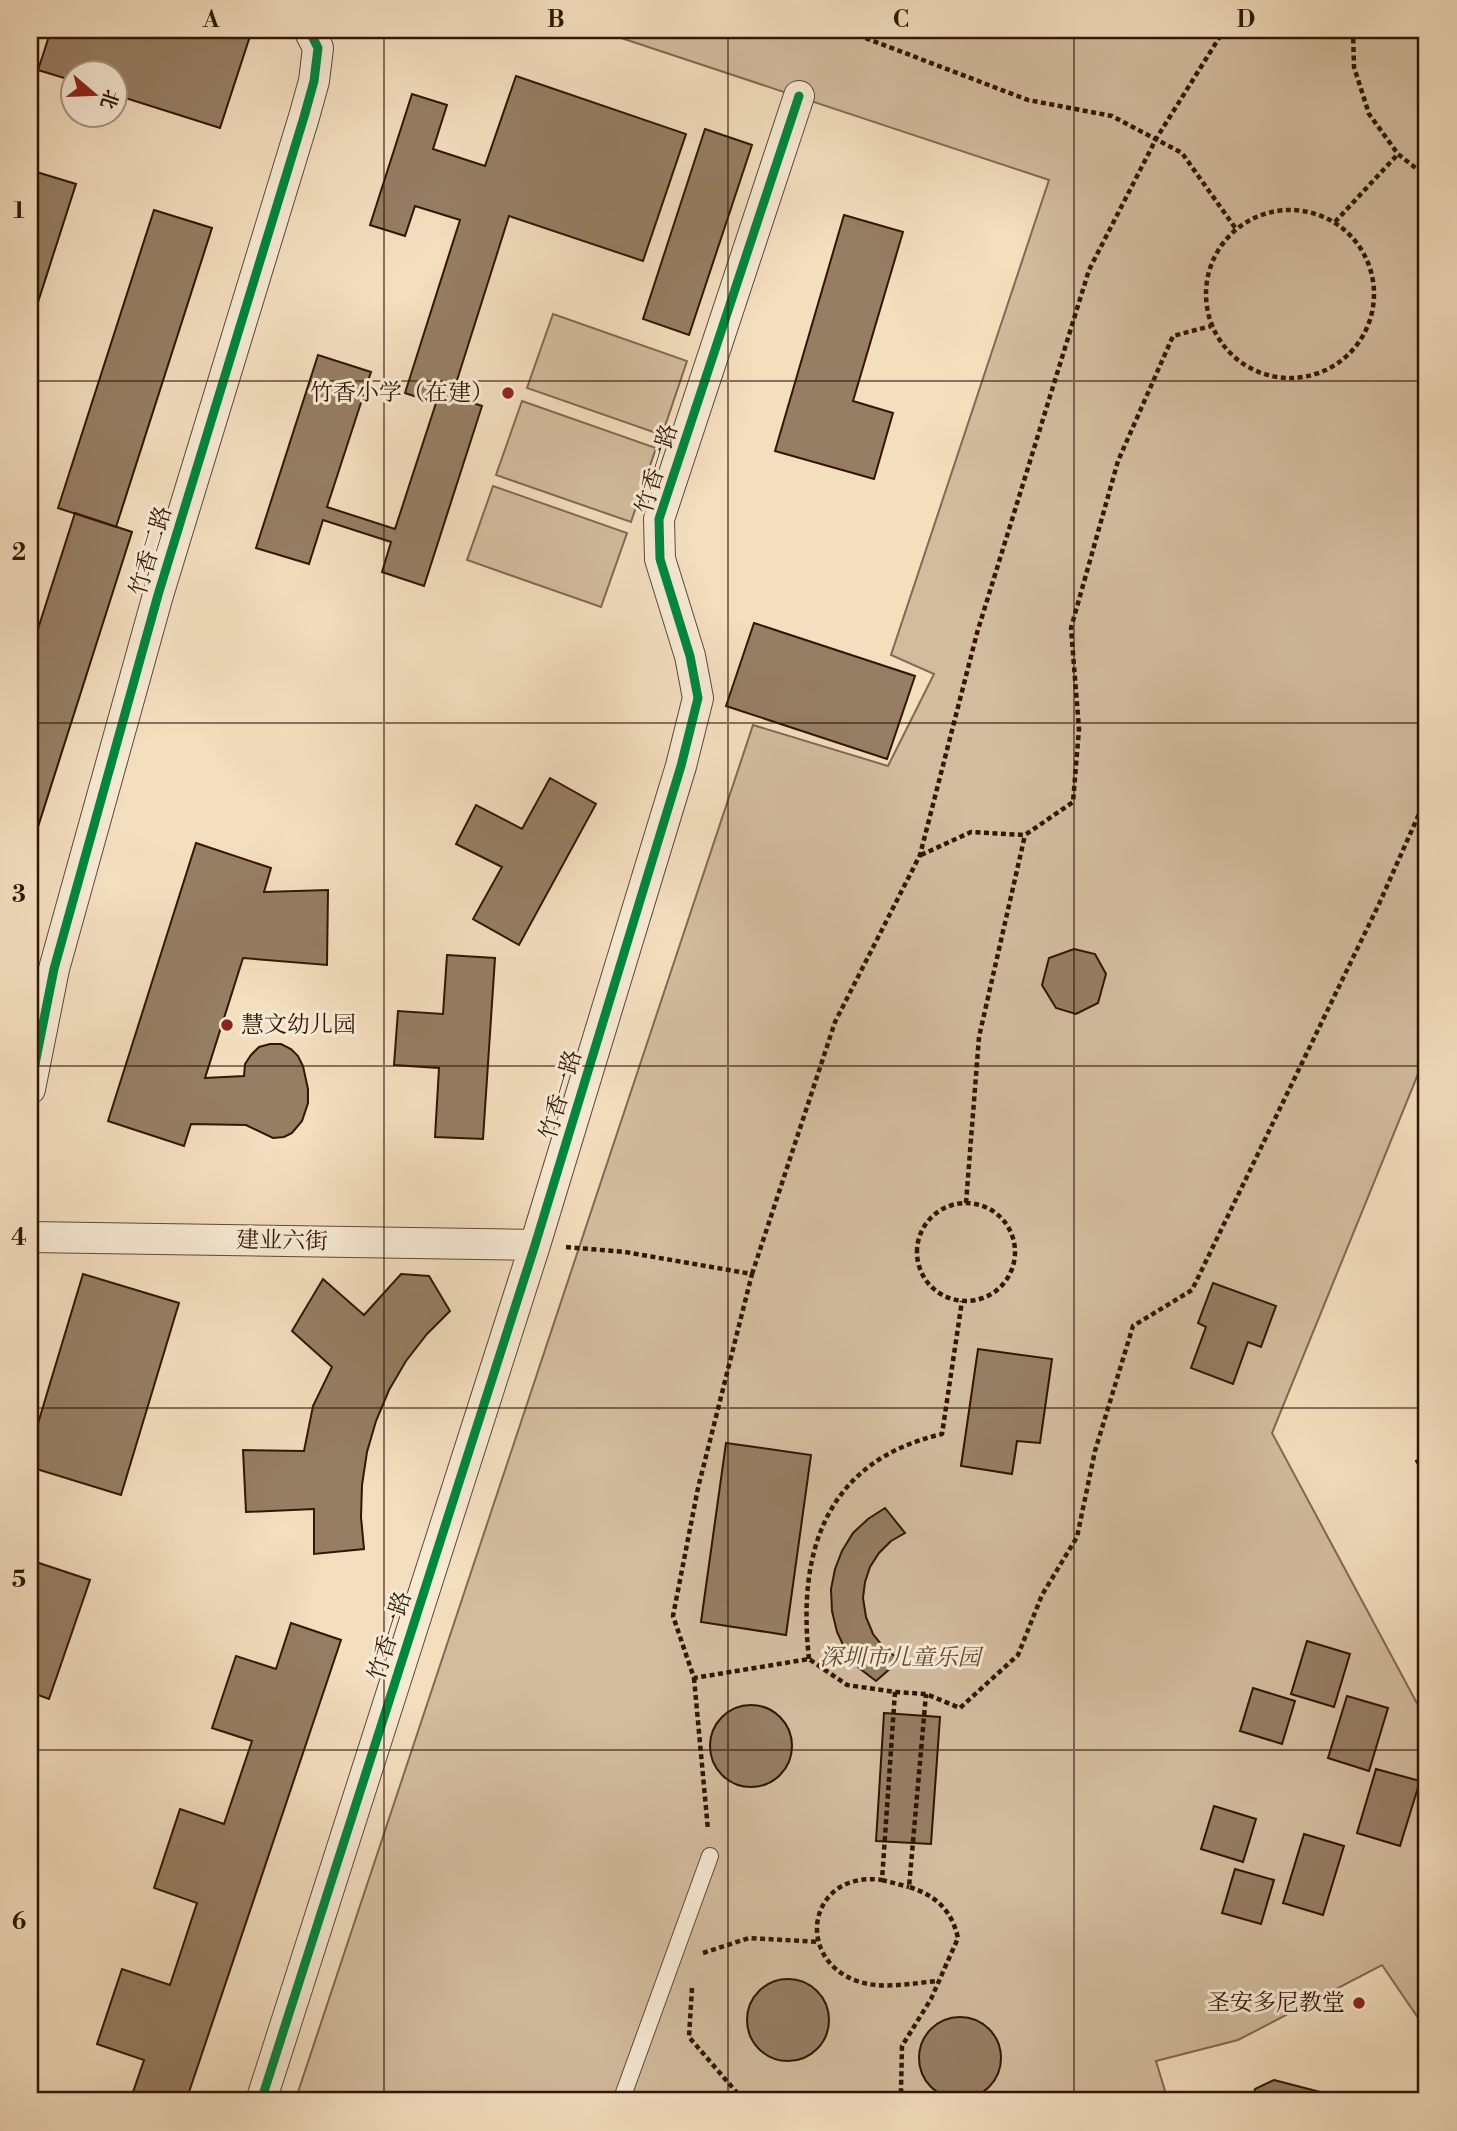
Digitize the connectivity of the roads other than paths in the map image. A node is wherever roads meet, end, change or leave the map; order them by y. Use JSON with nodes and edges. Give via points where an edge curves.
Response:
{"nodes":[{"id":1,"x":309,"y":30,"type":"edge"},
{"id":2,"x":799,"y":96,"type":"dead end"},
{"id":3,"x":30,"y":1089,"type":"edge"},
{"id":4,"x":30,"y":1237,"type":"edge"},
{"id":5,"x":535,"y":1245,"type":"junction"},
{"id":6,"x":710,"y":1856,"type":"road end"},
{"id":7,"x":261,"y":2101,"type":"edge"},
{"id":8,"x":621,"y":2101,"type":"edge"}],
"edges":[{"from":1,"to":3,"type":"street","name":"竹香二路","via":[[318,48],[314,81],[158,595],[54,969]]},
{"from":2,"to":5,"type":"street","name":"竹香一路","via":[[659,519],[660,559],[698,698]]},
{"from":4,"to":5,"type":"street","name":"建业六街"},
{"from":5,"to":7,"type":"street","name":"竹香一路"},
{"from":6,"to":8,"type":"lane"}]}
